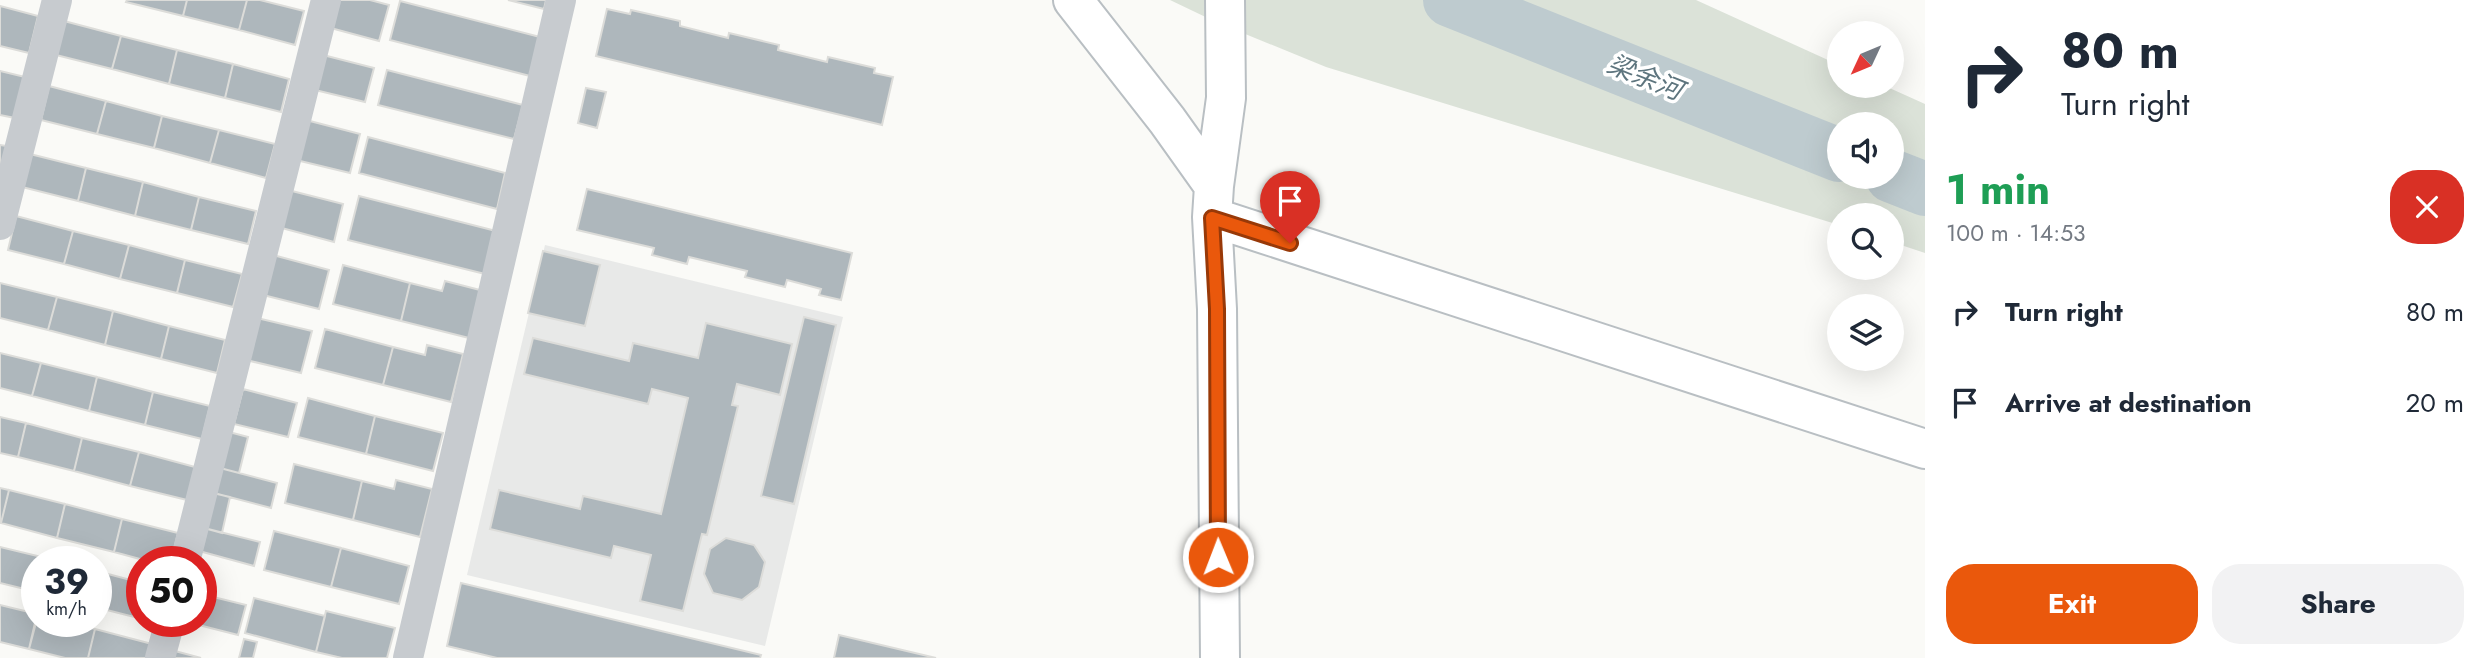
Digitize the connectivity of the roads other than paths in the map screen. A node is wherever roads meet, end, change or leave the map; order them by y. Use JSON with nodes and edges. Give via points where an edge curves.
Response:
{"nodes":[{"id":1,"x":57,"y":0,"type":"edge"},
{"id":2,"x":326,"y":0,"type":"edge"},
{"id":3,"x":561,"y":0,"type":"edge"},
{"id":4,"x":1073,"y":0,"type":"edge"},
{"id":5,"x":1207,"y":0,"type":"edge"},
{"id":6,"x":1225,"y":0,"type":"edge"},
{"id":7,"x":1217,"y":84,"type":"junction"},
{"id":8,"x":1213,"y":202,"type":"junction"},
{"id":9,"x":0,"y":225,"type":"edge"},
{"id":10,"x":1925,"y":449,"type":"edge"},
{"id":11,"x":189,"y":546,"type":"edge"},
{"id":12,"x":166,"y":637,"type":"edge"},
{"id":13,"x":160,"y":658,"type":"edge"},
{"id":14,"x":408,"y":658,"type":"edge"},
{"id":15,"x":1220,"y":658,"type":"edge"}],
"edges":[{"from":1,"to":9,"type":"street"},
{"from":2,"to":11,"type":"street"},
{"from":3,"to":14,"type":"street"},
{"from":4,"to":8,"type":"main road","via":[[1167,120]]},
{"from":5,"to":7,"type":"main road"},
{"from":6,"to":7,"type":"main road"},
{"from":7,"to":8,"type":"main road"},
{"from":8,"to":10,"type":"main road"},
{"from":8,"to":15,"type":"main road"},
{"from":12,"to":13,"type":"street"}]}
